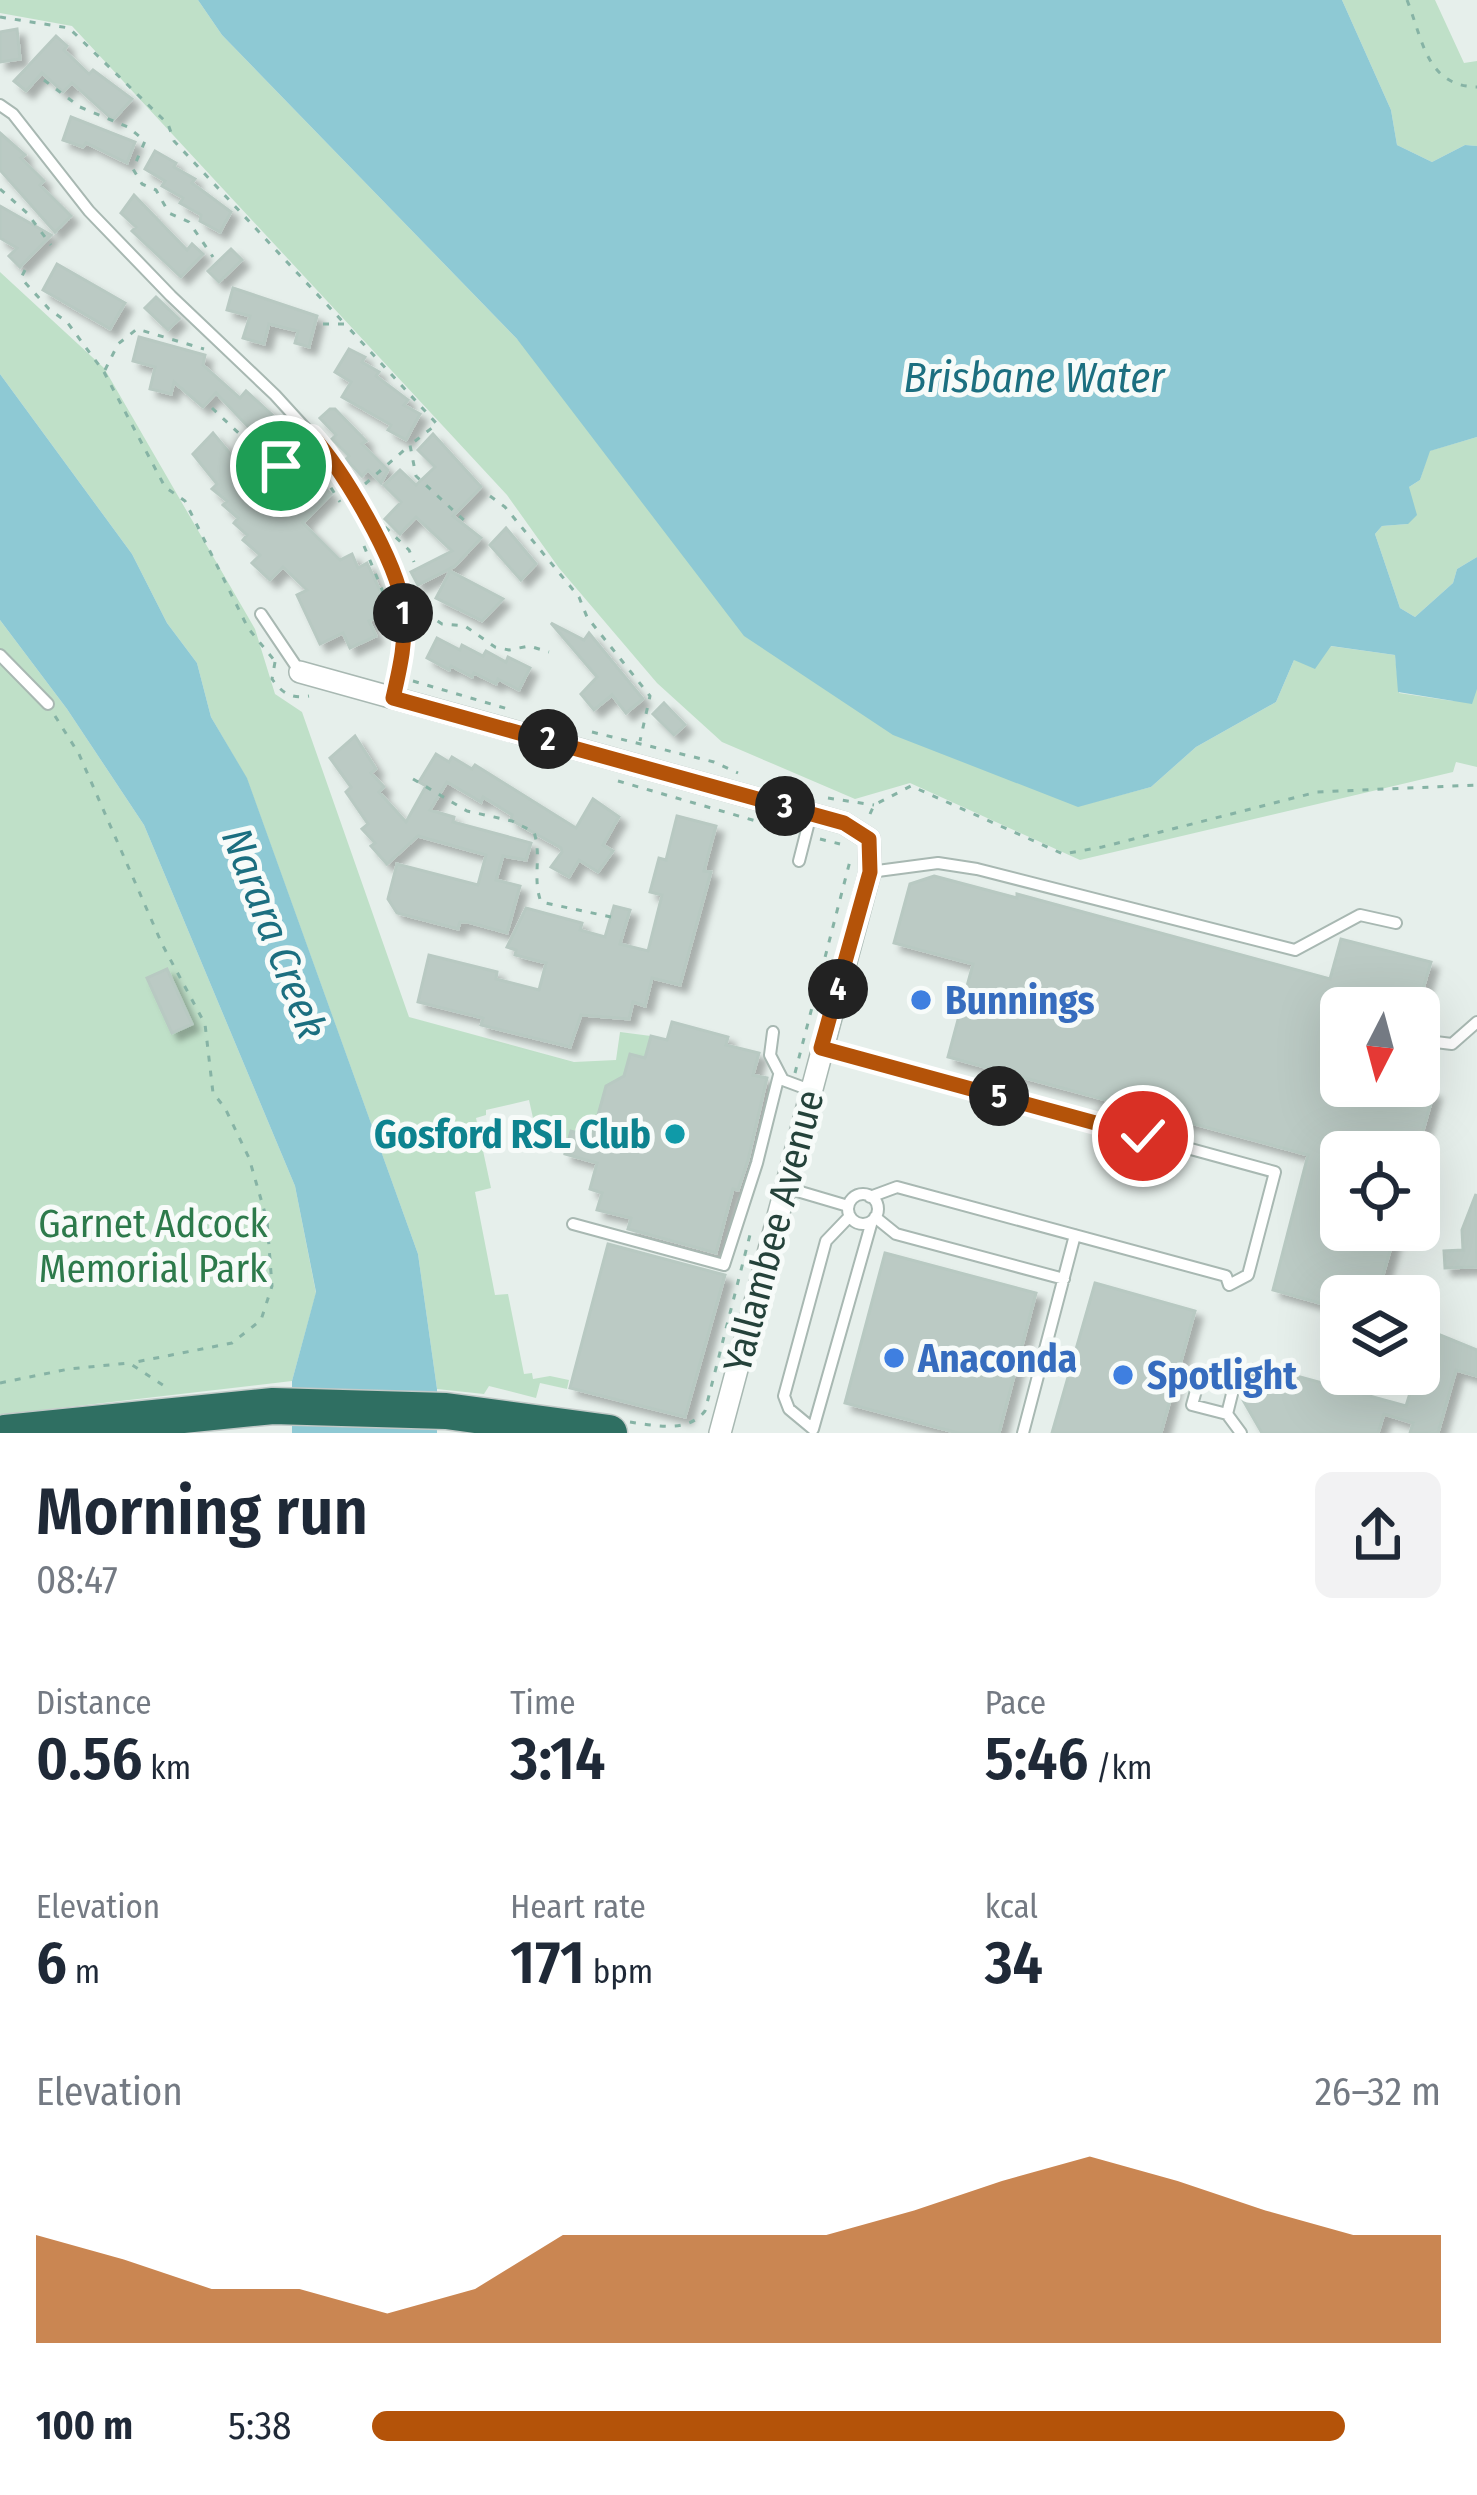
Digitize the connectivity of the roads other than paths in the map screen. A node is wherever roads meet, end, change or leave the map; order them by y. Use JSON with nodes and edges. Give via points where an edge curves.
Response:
{"nodes":[{"id":1,"x":0,"y":105,"type":"edge"},
{"id":2,"x":261,"y":614,"type":"dead end"},
{"id":3,"x":0,"y":655,"type":"edge"},
{"id":4,"x":300,"y":672,"type":"joint"},
{"id":5,"x":396,"y":688,"type":"junction"},
{"id":6,"x":48,"y":704,"type":"road end"},
{"id":7,"x":811,"y":814,"type":"junction"},
{"id":8,"x":799,"y":861,"type":"dead end"},
{"id":9,"x":870,"y":872,"type":"junction"},
{"id":10,"x":1396,"y":923,"type":"dead end"},
{"id":11,"x":1477,"y":1022,"type":"edge"},
{"id":12,"x":772,"y":1032,"type":"dead end"},
{"id":13,"x":1440,"y":1043,"type":"edge"},
{"id":14,"x":821,"y":1048,"type":"junction"},
{"id":15,"x":779,"y":1075,"type":"junction"},
{"id":16,"x":802,"y":1081,"type":"junction"},
{"id":17,"x":783,"y":1187,"type":"junction"},
{"id":18,"x":870,"y":1197,"type":"junction"},
{"id":19,"x":849,"y":1211,"type":"junction"},
{"id":20,"x":874,"y":1219,"type":"junction"},
{"id":21,"x":573,"y":1224,"type":"dead end"},
{"id":22,"x":1076,"y":1235,"type":"junction"},
{"id":23,"x":1064,"y":1279,"type":"junction"},
{"id":24,"x":1227,"y":1414,"type":"dead end"},
{"id":25,"x":814,"y":1429,"type":"junction"},
{"id":26,"x":4,"y":1433,"type":"edge"},
{"id":27,"x":609,"y":1433,"type":"edge"},
{"id":28,"x":720,"y":1433,"type":"edge"},
{"id":29,"x":830,"y":1433,"type":"edge"},
{"id":30,"x":1022,"y":1433,"type":"edge"},
{"id":31,"x":1241,"y":1433,"type":"edge"}],
"edges":[{"from":1,"to":5,"type":"lane","via":[[89,212],[312,436],[345,482],[393,570],[403,606]]},
{"from":2,"to":4,"type":"lane"},
{"from":3,"to":6,"type":"lane"},
{"from":4,"to":5,"type":"street"},
{"from":5,"to":7,"type":"street"},
{"from":7,"to":8,"type":"lane"},
{"from":7,"to":9,"type":"street","name":"Yallambee Avenue","via":[[858,842],[869,839]]},
{"from":9,"to":10,"type":"lane","via":[[938,863],[977,869],[1295,950],[1360,915]]},
{"from":9,"to":14,"type":"street","name":"Yallambee Avenue"},
{"from":11,"to":13,"type":"lane","via":[[1451,1044]]},
{"from":12,"to":15,"type":"lane"},
{"from":14,"to":16,"type":"street","name":"Yallambee Avenue"},
{"from":14,"to":22,"type":"lane","via":[[1275,1172],[1248,1275],[1229,1285],[1226,1276]]},
{"from":15,"to":16,"type":"lane","via":[[788,1084]]},
{"from":15,"to":21,"type":"lane","via":[[724,1264]]},
{"from":16,"to":17,"type":"street","name":"Yallambee Avenue"},
{"from":17,"to":19,"type":"lane"},
{"from":17,"to":28,"type":"street","name":"Yallambee Avenue"},
{"from":18,"to":19,"type":"lane","via":[[857,1196]]},
{"from":18,"to":20,"type":"lane"},
{"from":18,"to":22,"type":"lane","via":[[897,1187]]},
{"from":19,"to":20,"type":"lane","via":[[862,1224]]},
{"from":19,"to":25,"type":"lane","via":[[826,1241],[784,1396]]},
{"from":20,"to":23,"type":"lane","via":[[896,1234]]},
{"from":20,"to":25,"type":"lane"},
{"from":22,"to":23,"type":"lane"},
{"from":23,"to":30,"type":"lane"},
{"from":24,"to":31,"type":"lane"},
{"from":25,"to":29,"type":"lane"},
{"from":26,"to":27,"type":"highway","via":[[274,1406],[446,1411]]}]}
